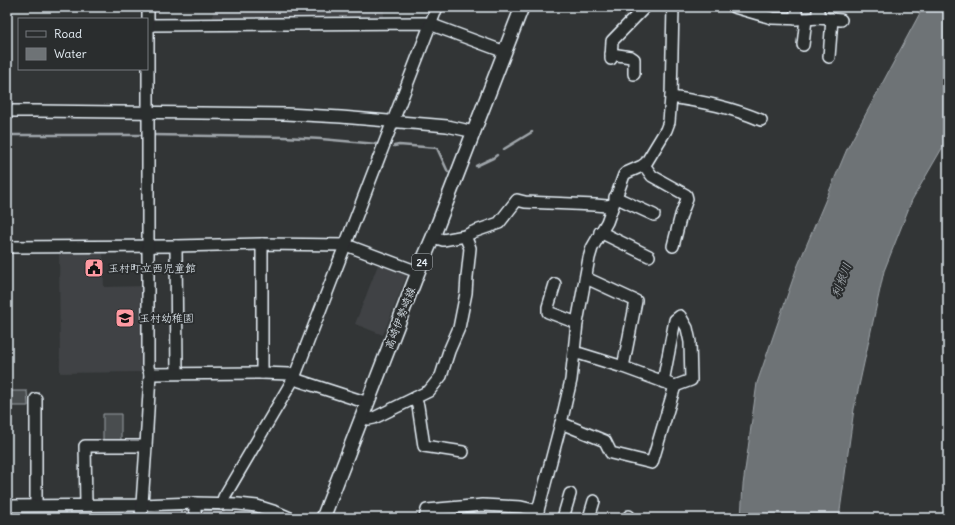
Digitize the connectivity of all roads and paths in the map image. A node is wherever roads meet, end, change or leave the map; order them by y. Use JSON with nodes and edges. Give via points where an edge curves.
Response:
{"nodes":[{"id":1,"x":148,"y":7,"type":"edge"},
{"id":2,"x":437,"y":7,"type":"edge"},
{"id":3,"x":522,"y":7,"type":"edge"},
{"id":4,"x":645,"y":7,"type":"edge"},
{"id":5,"x":673,"y":7,"type":"edge"},
{"id":6,"x":734,"y":7,"type":"edge"},
{"id":7,"x":796,"y":7,"type":"edge"},
{"id":8,"x":750,"y":9,"type":"edge"},
{"id":9,"x":633,"y":12,"type":"edge"},
{"id":10,"x":818,"y":13,"type":"edge"},
{"id":11,"x":801,"y":19,"type":"junction"},
{"id":12,"x":431,"y":24,"type":"junction"},
{"id":13,"x":148,"y":25,"type":"edge"},
{"id":14,"x":803,"y":45,"type":"dead end"},
{"id":15,"x":505,"y":52,"type":"junction"},
{"id":16,"x":829,"y":56,"type":"dead end"},
{"id":17,"x":634,"y":74,"type":"dead end"},
{"id":18,"x":671,"y":97,"type":"junction"},
{"id":19,"x":7,"y":111,"type":"edge"},
{"id":20,"x":148,"y":113,"type":"junction"},
{"id":21,"x":761,"y":120,"type":"dead end"},
{"id":22,"x":394,"y":122,"type":"junction"},
{"id":23,"x":474,"y":132,"type":"junction"},
{"id":24,"x":644,"y":165,"type":"junction"},
{"id":25,"x":614,"y":201,"type":"junction"},
{"id":26,"x":654,"y":215,"type":"dead end"},
{"id":27,"x":600,"y":232,"type":"junction"},
{"id":28,"x":465,"y":236,"type":"junction"},
{"id":29,"x":433,"y":237,"type":"junction"},
{"id":30,"x":262,"y":244,"type":"junction"},
{"id":31,"x":346,"y":245,"type":"junction"},
{"id":32,"x":148,"y":246,"type":"junction"},
{"id":33,"x":176,"y":246,"type":"junction"},
{"id":34,"x":673,"y":246,"type":"dead end"},
{"id":35,"x":7,"y":247,"type":"edge"},
{"id":36,"x":649,"y":256,"type":"dead end"},
{"id":37,"x":418,"y":272,"type":"junction"},
{"id":38,"x":586,"y":278,"type":"junction"},
{"id":39,"x":555,"y":284,"type":"dead end"},
{"id":40,"x":577,"y":323,"type":"junction"},
{"id":41,"x":574,"y":353,"type":"junction"},
{"id":42,"x":623,"y":367,"type":"junction"},
{"id":43,"x":177,"y":373,"type":"junction"},
{"id":44,"x":262,"y":373,"type":"junction"},
{"id":45,"x":150,"y":374,"type":"junction"},
{"id":46,"x":294,"y":378,"type":"junction"},
{"id":47,"x":663,"y":382,"type":"junction"},
{"id":48,"x":676,"y":386,"type":"junction"},
{"id":49,"x":415,"y":398,"type":"junction"},
{"id":50,"x":36,"y":399,"type":"dead end"},
{"id":51,"x":368,"y":403,"type":"junction"},
{"id":52,"x":362,"y":418,"type":"junction"},
{"id":53,"x":561,"y":423,"type":"junction"},
{"id":54,"x":146,"y":446,"type":"junction"},
{"id":55,"x":462,"y":452,"type":"dead end"},
{"id":56,"x":570,"y":494,"type":"dead end"},
{"id":57,"x":594,"y":501,"type":"dead end"},
{"id":58,"x":195,"y":503,"type":"junction"},
{"id":59,"x":222,"y":504,"type":"junction"},
{"id":60,"x":36,"y":505,"type":"junction"},
{"id":61,"x":86,"y":505,"type":"junction"},
{"id":62,"x":142,"y":505,"type":"junction"},
{"id":63,"x":7,"y":506,"type":"edge"},
{"id":64,"x":539,"y":516,"type":"edge"},
{"id":65,"x":140,"y":518,"type":"edge"},
{"id":66,"x":194,"y":518,"type":"edge"},
{"id":67,"x":290,"y":518,"type":"edge"},
{"id":68,"x":323,"y":518,"type":"edge"},
{"id":69,"x":425,"y":518,"type":"edge"},
{"id":70,"x":563,"y":518,"type":"edge"},
{"id":71,"x":589,"y":518,"type":"edge"}],
"edges":[{"from":1,"to":13,"type":"street"},
{"from":2,"to":12,"type":"street"},
{"from":3,"to":15,"type":"main road","name":"高崎伊勢崎線","number":"24"},
{"from":4,"to":9,"type":"street"},
{"from":5,"to":18,"type":"street"},
{"from":6,"to":8,"type":"street"},
{"from":7,"to":11,"type":"street"},
{"from":8,"to":11,"type":"street","via":[[772,18]]},
{"from":9,"to":17,"type":"street","via":[[612,41],[611,56],[634,59]]},
{"from":10,"to":11,"type":"street"},
{"from":10,"to":16,"type":"street","via":[[836,19]]},
{"from":11,"to":14,"type":"street"},
{"from":12,"to":13,"type":"street"},
{"from":12,"to":15,"type":"street"},
{"from":12,"to":22,"type":"street"},
{"from":13,"to":20,"type":"street"},
{"from":15,"to":23,"type":"main road","name":"高崎伊勢崎線","number":"24"},
{"from":18,"to":21,"type":"street","via":[[722,106]]},
{"from":18,"to":24,"type":"street","via":[[668,126]]},
{"from":19,"to":20,"type":"street"},
{"from":20,"to":22,"type":"street","via":[[292,115]]},
{"from":20,"to":32,"type":"street"},
{"from":22,"to":23,"type":"street","via":[[447,126]]},
{"from":22,"to":31,"type":"street"},
{"from":23,"to":29,"type":"main road","name":"高崎伊勢崎線","number":"24"},
{"from":24,"to":25,"type":"street","via":[[626,173]]},
{"from":24,"to":34,"type":"street","via":[[652,176],[687,196]]},
{"from":25,"to":26,"type":"street"},
{"from":25,"to":27,"type":"street","via":[[607,222]]},
{"from":25,"to":28,"type":"street","via":[[607,206],[517,200],[499,223]]},
{"from":27,"to":36,"type":"street"},
{"from":27,"to":38,"type":"street","via":[[592,248]]},
{"from":28,"to":29,"type":"street","via":[[443,240]]},
{"from":28,"to":49,"type":"street","via":[[470,248],[466,294],[459,328],[441,376],[429,391]]},
{"from":29,"to":37,"type":"main road","name":"高崎伊勢崎線","number":"24"},
{"from":30,"to":31,"type":"street"},
{"from":30,"to":33,"type":"street"},
{"from":30,"to":44,"type":"street"},
{"from":31,"to":37,"type":"street"},
{"from":31,"to":46,"type":"street"},
{"from":32,"to":33,"type":"street"},
{"from":32,"to":35,"type":"street"},
{"from":32,"to":45,"type":"street"},
{"from":33,"to":43,"type":"street"},
{"from":37,"to":51,"type":"main road","name":"高崎伊勢崎線","number":"24"},
{"from":38,"to":40,"type":"street"},
{"from":38,"to":42,"type":"street","via":[[636,301]]},
{"from":39,"to":40,"type":"street","via":[[548,312]]},
{"from":40,"to":41,"type":"street"},
{"from":41,"to":42,"type":"street"},
{"from":41,"to":53,"type":"street"},
{"from":42,"to":47,"type":"street"},
{"from":43,"to":44,"type":"street"},
{"from":43,"to":45,"type":"street"},
{"from":44,"to":46,"type":"street","via":[[289,374]]},
{"from":45,"to":54,"type":"street"},
{"from":46,"to":51,"type":"street"},
{"from":46,"to":59,"type":"street"},
{"from":47,"to":48,"type":"street"},
{"from":47,"to":48,"type":"street","via":[[675,320],[680,316],[687,328],[690,342],[691,380]]},
{"from":48,"to":53,"type":"street","via":[[652,463],[611,453],[605,441]]},
{"from":49,"to":52,"type":"street","via":[[374,418]]},
{"from":49,"to":55,"type":"street","via":[[424,446]]},
{"from":50,"to":60,"type":"street"},
{"from":51,"to":52,"type":"main road","name":"高崎伊勢崎線","number":"24"},
{"from":52,"to":68,"type":"main road","name":"高崎伊勢崎線","number":"24"},
{"from":53,"to":64,"type":"street"},
{"from":54,"to":61,"type":"street","via":[[85,446]]},
{"from":54,"to":62,"type":"street"},
{"from":56,"to":70,"type":"street"},
{"from":57,"to":71,"type":"street"},
{"from":58,"to":59,"type":"street"},
{"from":58,"to":62,"type":"street"},
{"from":58,"to":66,"type":"street"},
{"from":59,"to":67,"type":"street","via":[[257,506]]},
{"from":60,"to":61,"type":"street"},
{"from":60,"to":63,"type":"street"},
{"from":61,"to":62,"type":"street"},
{"from":62,"to":65,"type":"street"},
{"from":64,"to":69,"type":"street","via":[[521,507],[483,505],[428,510]]}]}
